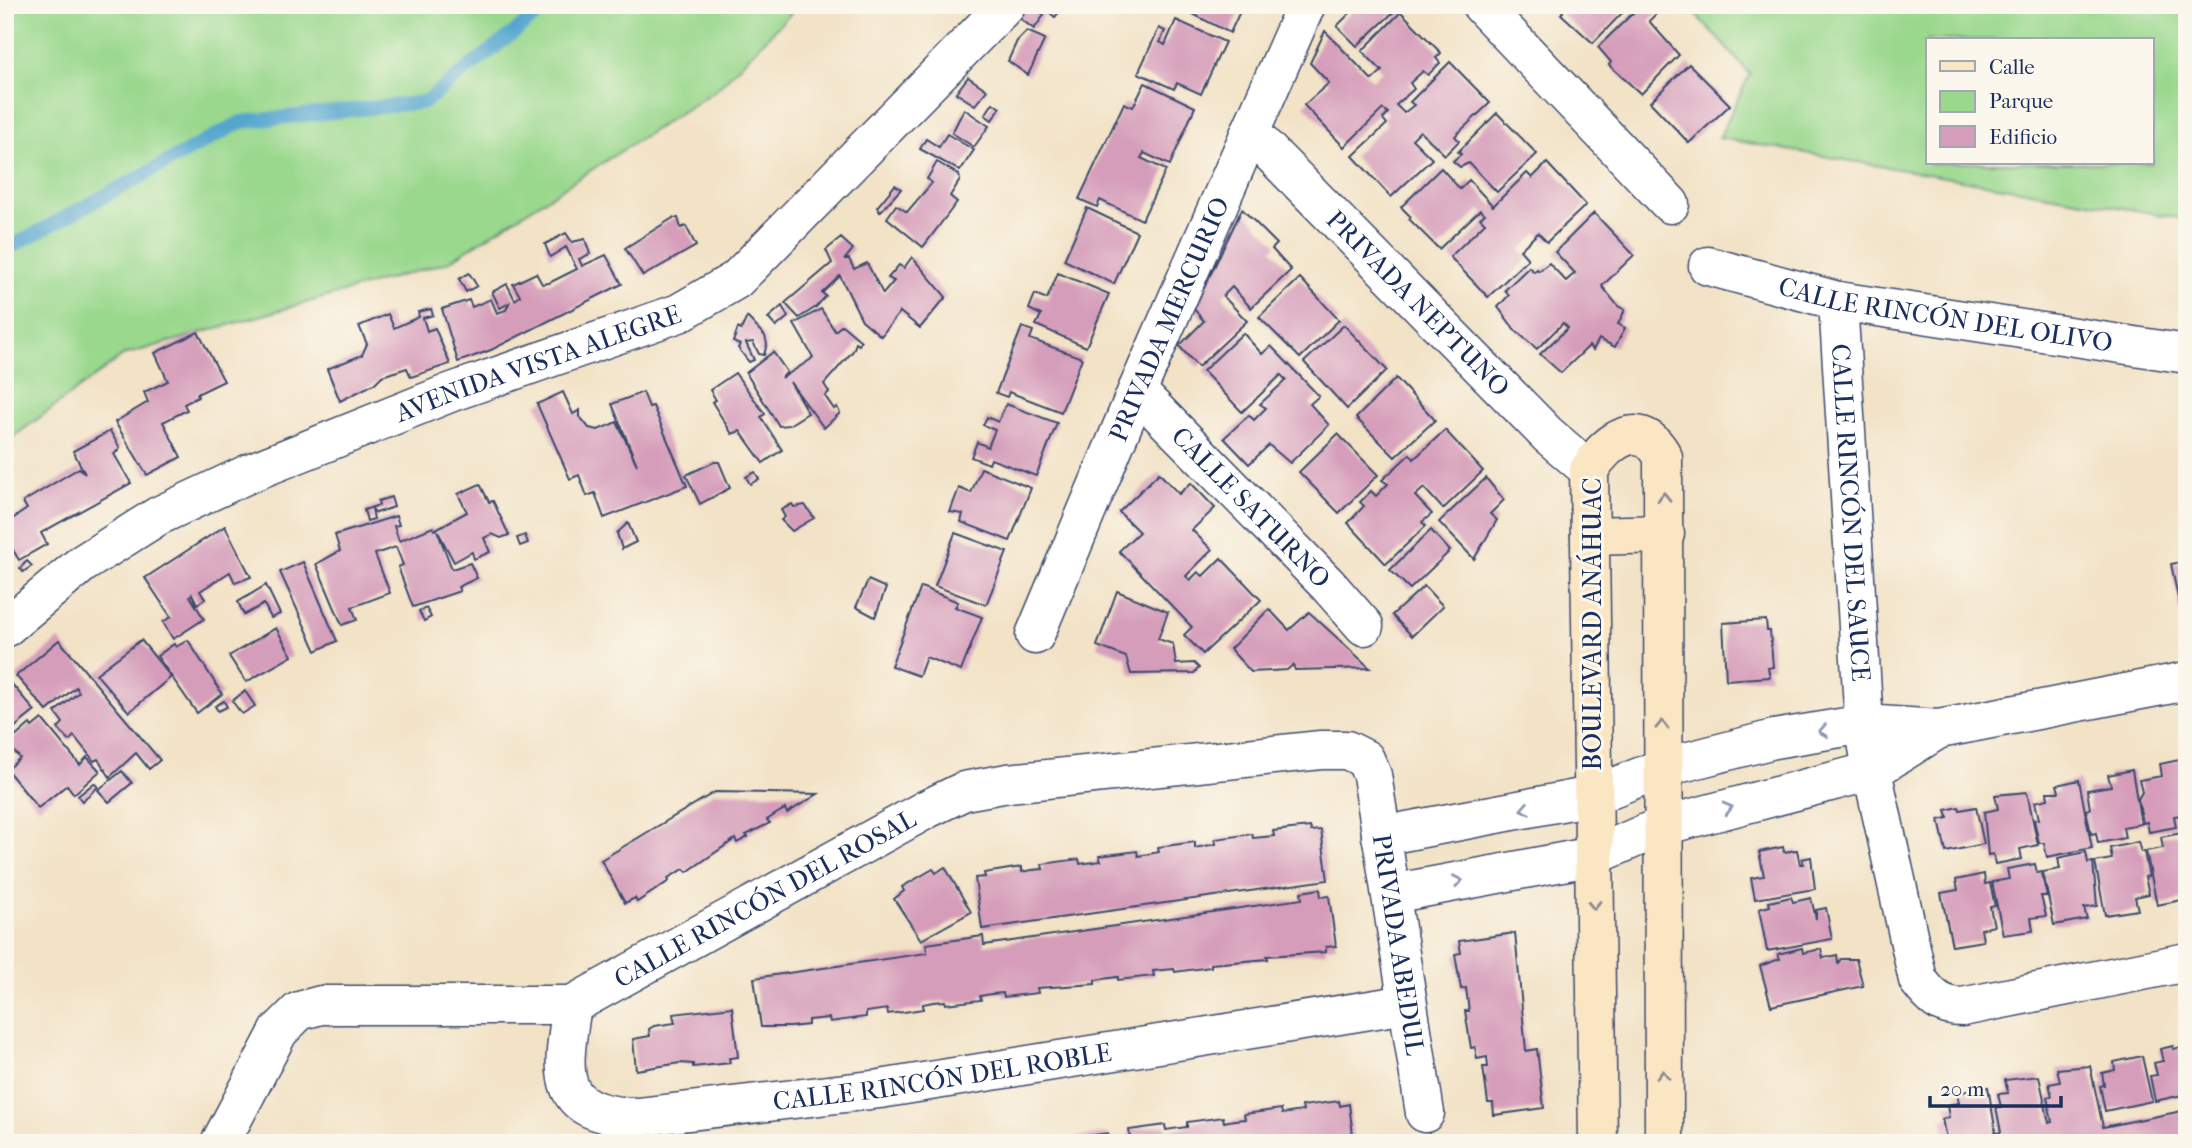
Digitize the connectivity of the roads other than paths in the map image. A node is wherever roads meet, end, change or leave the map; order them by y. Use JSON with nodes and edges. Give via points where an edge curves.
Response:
{"nodes":[{"id":1,"x":1006,"y":5,"type":"edge"},
{"id":2,"x":1306,"y":5,"type":"edge"},
{"id":3,"x":1481,"y":5,"type":"edge"},
{"id":4,"x":1250,"y":132,"type":"junction"},
{"id":5,"x":1670,"y":204,"type":"dead end"},
{"id":6,"x":1708,"y":266,"type":"dead end"},
{"id":7,"x":1838,"y":301,"type":"junction"},
{"id":8,"x":2187,"y":354,"type":"edge"},
{"id":9,"x":1137,"y":391,"type":"junction"},
{"id":10,"x":1589,"y":470,"type":"junction"},
{"id":11,"x":1665,"y":534,"type":"junction"},
{"id":12,"x":1590,"y":536,"type":"junction"},
{"id":13,"x":1364,"y":626,"type":"dead end"},
{"id":14,"x":5,"y":628,"type":"edge"},
{"id":15,"x":1035,"y":635,"type":"dead end"},
{"id":16,"x":2187,"y":681,"type":"edge"},
{"id":17,"x":1864,"y":724,"type":"junction"},
{"id":18,"x":1939,"y":729,"type":"junction"},
{"id":19,"x":1662,"y":768,"type":"junction"},
{"id":20,"x":1872,"y":771,"type":"junction"},
{"id":21,"x":1372,"y":775,"type":"joint"},
{"id":22,"x":1592,"y":796,"type":"junction"},
{"id":23,"x":1662,"y":826,"type":"junction"},
{"id":24,"x":1381,"y":836,"type":"junction"},
{"id":25,"x":1594,"y":856,"type":"junction"},
{"id":26,"x":1391,"y":894,"type":"junction"},
{"id":27,"x":2187,"y":962,"type":"edge"},
{"id":28,"x":1407,"y":1004,"type":"junction"},
{"id":29,"x":572,"y":1005,"type":"junction"},
{"id":30,"x":1425,"y":1113,"type":"dead end"},
{"id":31,"x":220,"y":1143,"type":"edge"},
{"id":32,"x":1598,"y":1143,"type":"edge"},
{"id":33,"x":1664,"y":1143,"type":"edge"}],
"edges":[{"from":1,"to":14,"type":"street","name":"AVENIDA VISTA ALEGRE","via":[[736,280],[678,313],[452,393],[252,471],[158,516],[82,564]]},
{"from":2,"to":4,"type":"street","name":"PRIVADA MERCURIO"},
{"from":3,"to":5,"type":"street"},
{"from":4,"to":9,"type":"street","name":"PRIVADA MERCURIO"},
{"from":4,"to":10,"type":"street","name":"PRIVADA NEPTUNO","via":[[1548,435]]},
{"from":6,"to":7,"type":"street","name":"CALLE RINCÓN DEL OLIVO"},
{"from":7,"to":8,"type":"street","name":"CALLE RINCÓN DEL OLIVO"},
{"from":7,"to":17,"type":"street","name":"CALLE RINCÓN DEL SAUCE"},
{"from":9,"to":13,"type":"street","name":"CALLE SATURNO"},
{"from":9,"to":15,"type":"street","name":"PRIVADA MERCURIO"},
{"from":11,"to":10,"type":"street","name":"BOULEVARD ANÁHUAC","one_way":true,"via":[[1663,457],[1656,443],[1646,437],[1616,439],[1602,449]]},
{"from":10,"to":12,"type":"street","name":"BOULEVARD ANÁHUAC"},
{"from":11,"to":12,"type":"street"},
{"from":19,"to":11,"type":"street","name":"BOULEVARD ANÁHUAC","one_way":true},
{"from":12,"to":22,"type":"street","name":"BOULEVARD ANÁHUAC"},
{"from":16,"to":18,"type":"street"},
{"from":17,"to":18,"type":"street"},
{"from":17,"to":19,"type":"street","one_way":true,"via":[[1774,739]]},
{"from":17,"to":20,"type":"street","name":"CALLE RINCÓN DEL SAUCE"},
{"from":18,"to":20,"type":"street"},
{"from":19,"to":22,"type":"street"},
{"from":19,"to":23,"type":"street","name":"BOULEVARD ANÁHUAC"},
{"from":23,"to":20,"type":"street","one_way":true},
{"from":20,"to":27,"type":"street","name":"CALLE RINCÓN DEL SAUCE","via":[[1918,980],[1939,1003],[1962,1007]]},
{"from":21,"to":24,"type":"street","name":"PRIVADA ABEDUL"},
{"from":21,"to":29,"type":"street","name":"CALLE RINCÓN DEL ROSAL","via":[[1365,759],[1347,750],[1321,750],[964,791]]},
{"from":22,"to":24,"type":"street","one_way":true},
{"from":22,"to":25,"type":"street","name":"BOULEVARD ANÁHUAC"},
{"from":23,"to":25,"type":"street"},
{"from":33,"to":23,"type":"street","name":"BOULEVARD ANÁHUAC","one_way":true},
{"from":24,"to":26,"type":"street","name":"PRIVADA ABEDUL"},
{"from":26,"to":25,"type":"street","one_way":true},
{"from":25,"to":32,"type":"street","name":"BOULEVARD ANÁHUAC","one_way":true},
{"from":26,"to":28,"type":"street","name":"PRIVADA ABEDUL"},
{"from":28,"to":29,"type":"street","name":"CALLE RINCÓN DEL ROBLE","via":[[880,1089],[638,1117],[609,1116],[589,1109],[574,1096],[564,1060]]},
{"from":28,"to":30,"type":"street","name":"PRIVADA ABEDUL"},
{"from":29,"to":31,"type":"street","name":"CALLE RINCÓN DEL ROSAL","via":[[321,1005],[299,1011],[279,1031]]}]}
